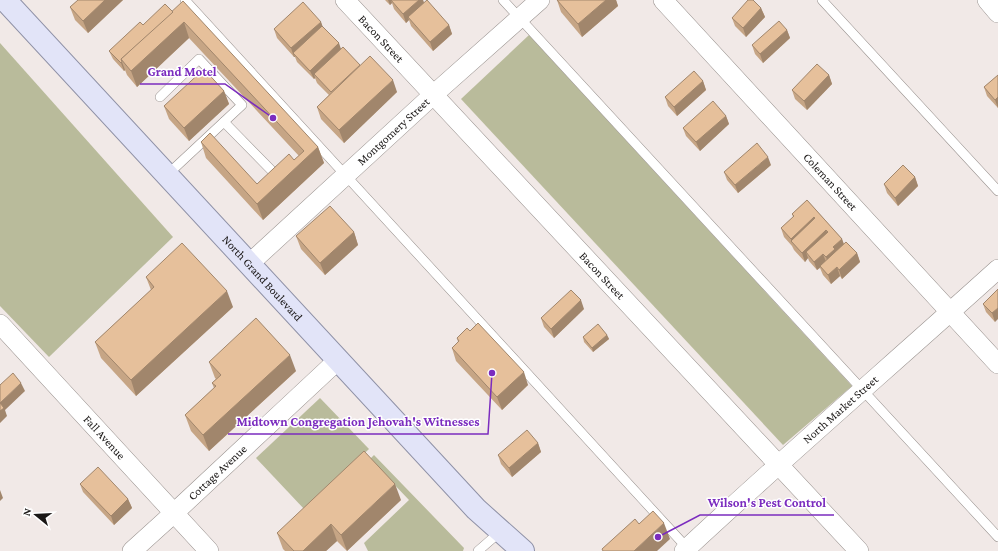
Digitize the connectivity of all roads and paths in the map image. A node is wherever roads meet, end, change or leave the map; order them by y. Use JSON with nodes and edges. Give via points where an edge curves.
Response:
{"nodes":[{"id":1,"x":5,"y":0,"type":"edge"},
{"id":2,"x":185,"y":0,"type":"edge"},
{"id":3,"x":345,"y":0,"type":"edge"},
{"id":4,"x":503,"y":0,"type":"edge"},
{"id":5,"x":540,"y":0,"type":"edge"},
{"id":6,"x":663,"y":0,"type":"edge"},
{"id":7,"x":822,"y":0,"type":"edge"},
{"id":8,"x":987,"y":0,"type":"edge"},
{"id":9,"x":998,"y":13,"type":"edge"},
{"id":10,"x":520,"y":19,"type":"junction"},
{"id":11,"x":433,"y":95,"type":"junction"},
{"id":12,"x":160,"y":97,"type":"dead end"},
{"id":13,"x":224,"y":122,"type":"junction"},
{"id":14,"x":167,"y":175,"type":"junction"},
{"id":15,"x":346,"y":175,"type":"junction"},
{"id":16,"x":277,"y":176,"type":"edge"},
{"id":17,"x":998,"y":191,"type":"edge"},
{"id":18,"x":249,"y":264,"type":"junction"},
{"id":19,"x":998,"y":269,"type":"edge"},
{"id":20,"x":950,"y":312,"type":"junction"},
{"id":21,"x":0,"y":324,"type":"edge"},
{"id":22,"x":338,"y":360,"type":"junction"},
{"id":23,"x":998,"y":364,"type":"edge"},
{"id":24,"x":863,"y":391,"type":"junction"},
{"id":25,"x":778,"y":464,"type":"junction"},
{"id":26,"x":174,"y":513,"type":"junction"},
{"id":27,"x":501,"y":531,"type":"junction"},
{"id":28,"x":998,"y":537,"type":"edge"},
{"id":29,"x":687,"y":550,"type":"edge"},
{"id":30,"x":132,"y":551,"type":"edge"},
{"id":31,"x":209,"y":551,"type":"edge"},
{"id":32,"x":478,"y":551,"type":"edge"},
{"id":33,"x":524,"y":551,"type":"edge"},
{"id":34,"x":859,"y":551,"type":"edge"}],
"edges":[{"from":1,"to":14,"type":"main road","name":"North Grand Boulevard"},
{"from":2,"to":15,"type":"lane"},
{"from":3,"to":11,"type":"street","name":"Bacon Street"},
{"from":4,"to":10,"type":"lane"},
{"from":5,"to":10,"type":"street","name":"Montgomery Street"},
{"from":6,"to":20,"type":"street","name":"Coleman Street"},
{"from":7,"to":17,"type":"lane"},
{"from":8,"to":9,"type":"street"},
{"from":10,"to":11,"type":"street","name":"Montgomery Street"},
{"from":10,"to":24,"type":"lane"},
{"from":11,"to":15,"type":"street","name":"Montgomery Street"},
{"from":11,"to":25,"type":"street","name":"Bacon Street"},
{"from":12,"to":13,"type":"lane","via":[[199,59],[242,106]]},
{"from":13,"to":14,"type":"lane"},
{"from":13,"to":16,"type":"lane"},
{"from":14,"to":18,"type":"main road","name":"North Grand Boulevard"},
{"from":15,"to":18,"type":"street","name":"Montgomery Street"},
{"from":15,"to":29,"type":"lane"},
{"from":18,"to":22,"type":"main road","name":"North Grand Boulevard"},
{"from":19,"to":20,"type":"street","name":"North Market Street"},
{"from":20,"to":23,"type":"street","name":"Coleman Street"},
{"from":20,"to":24,"type":"street","name":"North Market Street"},
{"from":21,"to":26,"type":"street","name":"Fall Avenue"},
{"from":22,"to":26,"type":"street","name":"Cottage Avenue"},
{"from":22,"to":27,"type":"main road","name":"North Grand Boulevard","via":[[476,509]]},
{"from":24,"to":25,"type":"street","name":"North Market Street"},
{"from":24,"to":28,"type":"lane"},
{"from":25,"to":29,"type":"street","name":"North Market Street"},
{"from":25,"to":34,"type":"street","name":"Bacon Street"},
{"from":26,"to":30,"type":"street","name":"Cottage Avenue"},
{"from":26,"to":31,"type":"street","name":"Fall Avenue"},
{"from":27,"to":32,"type":"lane"},
{"from":27,"to":33,"type":"main road","name":"North Grand Boulevard"}]}
